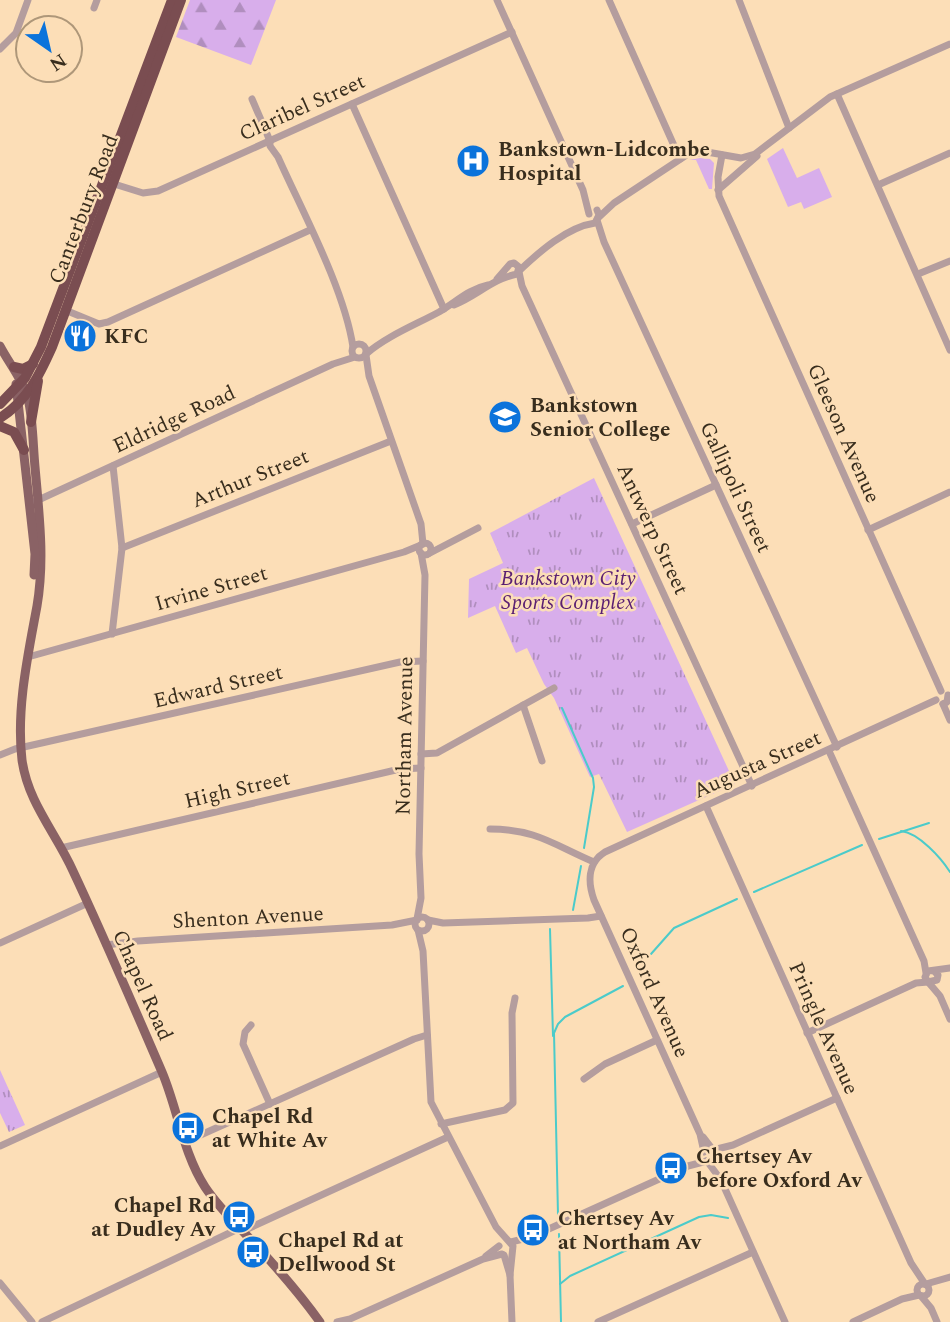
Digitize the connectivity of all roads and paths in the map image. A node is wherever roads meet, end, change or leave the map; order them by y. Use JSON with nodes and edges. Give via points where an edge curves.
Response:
{"nodes":[{"id":1,"x":28,"y":0,"type":"edge"},
{"id":2,"x":172,"y":0,"type":"edge"},
{"id":3,"x":181,"y":0,"type":"edge"},
{"id":4,"x":497,"y":0,"type":"edge"},
{"id":5,"x":609,"y":0,"type":"edge"},
{"id":6,"x":739,"y":0,"type":"edge"},
{"id":7,"x":512,"y":32,"type":"junction"},
{"id":8,"x":950,"y":44,"type":"edge"},
{"id":9,"x":0,"y":49,"type":"edge"},
{"id":10,"x":837,"y":94,"type":"junction"},
{"id":11,"x":252,"y":99,"type":"dead end"},
{"id":12,"x":352,"y":104,"type":"junction"},
{"id":13,"x":789,"y":128,"type":"junction"},
{"id":14,"x":270,"y":141,"type":"junction"},
{"id":15,"x":762,"y":150,"type":"junction"},
{"id":16,"x":950,"y":153,"type":"edge"},
{"id":17,"x":722,"y":155,"type":"junction"},
{"id":18,"x":680,"y":159,"type":"junction"},
{"id":19,"x":108,"y":182,"type":"junction"},
{"id":20,"x":878,"y":185,"type":"junction"},
{"id":21,"x":718,"y":190,"type":"junction"},
{"id":22,"x":594,"y":217,"type":"junction"},
{"id":23,"x":310,"y":230,"type":"junction"},
{"id":24,"x":950,"y":261,"type":"edge"},
{"id":25,"x":514,"y":271,"type":"junction"},
{"id":26,"x":918,"y":274,"type":"junction"},
{"id":27,"x":444,"y":309,"type":"junction"},
{"id":28,"x":65,"y":310,"type":"junction"},
{"id":29,"x":383,"y":342,"type":"junction"},
{"id":30,"x":0,"y":346,"type":"edge"},
{"id":31,"x":357,"y":350,"type":"junction"},
{"id":32,"x":950,"y":350,"type":"edge"},
{"id":33,"x":366,"y":354,"type":"junction"},
{"id":34,"x":5,"y":356,"type":"junction"},
{"id":35,"x":34,"y":363,"type":"junction"},
{"id":36,"x":14,"y":367,"type":"junction"},
{"id":37,"x":369,"y":376,"type":"junction"},
{"id":38,"x":38,"y":377,"type":"junction"},
{"id":39,"x":19,"y":385,"type":"junction"},
{"id":40,"x":23,"y":399,"type":"junction"},
{"id":41,"x":0,"y":404,"type":"edge"},
{"id":42,"x":0,"y":418,"type":"edge"},
{"id":43,"x":31,"y":422,"type":"junction"},
{"id":44,"x":0,"y":426,"type":"edge"},
{"id":45,"x":391,"y":441,"type":"junction"},
{"id":46,"x":24,"y":450,"type":"junction"},
{"id":47,"x":113,"y":466,"type":"junction"},
{"id":48,"x":716,"y":485,"type":"junction"},
{"id":49,"x":950,"y":492,"type":"edge"},
{"id":50,"x":34,"y":502,"type":"junction"},
{"id":51,"x":632,"y":524,"type":"junction"},
{"id":52,"x":478,"y":528,"type":"dead end"},
{"id":53,"x":868,"y":530,"type":"junction"},
{"id":54,"x":122,"y":548,"type":"junction"},
{"id":55,"x":425,"y":549,"type":"junction"},
{"id":56,"x":112,"y":634,"type":"junction"},
{"id":57,"x":28,"y":657,"type":"junction"},
{"id":58,"x":424,"y":661,"type":"junction"},
{"id":59,"x":554,"y":688,"type":"dead end"},
{"id":60,"x":946,"y":693,"type":"edge"},
{"id":61,"x":939,"y":702,"type":"junction"},
{"id":62,"x":523,"y":705,"type":"junction"},
{"id":63,"x":950,"y":720,"type":"edge"},
{"id":64,"x":21,"y":748,"type":"junction"},
{"id":65,"x":833,"y":749,"type":"junction"},
{"id":66,"x":421,"y":754,"type":"junction"},
{"id":67,"x":0,"y":755,"type":"edge"},
{"id":68,"x":542,"y":761,"type":"dead end"},
{"id":69,"x":421,"y":768,"type":"junction"},
{"id":70,"x":752,"y":786,"type":"junction"},
{"id":71,"x":706,"y":807,"type":"junction"},
{"id":72,"x":490,"y":829,"type":"dead end"},
{"id":73,"x":61,"y":848,"type":"junction"},
{"id":74,"x":594,"y":862,"type":"junction"},
{"id":75,"x":88,"y":903,"type":"junction"},
{"id":76,"x":601,"y":916,"type":"junction"},
{"id":77,"x":422,"y":924,"type":"junction"},
{"id":78,"x":0,"y":943,"type":"edge"},
{"id":79,"x":106,"y":945,"type":"junction"},
{"id":80,"x":950,"y":968,"type":"edge"},
{"id":81,"x":931,"y":977,"type":"junction"},
{"id":82,"x":515,"y":998,"type":"dead end"},
{"id":83,"x":950,"y":1019,"type":"edge"},
{"id":84,"x":251,"y":1025,"type":"dead end"},
{"id":85,"x":807,"y":1033,"type":"junction"},
{"id":86,"x":427,"y":1035,"type":"junction"},
{"id":87,"x":657,"y":1040,"type":"junction"},
{"id":88,"x":162,"y":1072,"type":"junction"},
{"id":89,"x":584,"y":1079,"type":"dead end"},
{"id":90,"x":836,"y":1098,"type":"junction"},
{"id":91,"x":270,"y":1104,"type":"junction"},
{"id":92,"x":441,"y":1124,"type":"junction"},
{"id":93,"x":448,"y":1137,"type":"junction"},
{"id":94,"x":185,"y":1142,"type":"junction"},
{"id":95,"x":0,"y":1146,"type":"edge"},
{"id":96,"x":710,"y":1156,"type":"junction"},
{"id":97,"x":496,"y":1227,"type":"junction"},
{"id":98,"x":241,"y":1230,"type":"junction"},
{"id":99,"x":511,"y":1246,"type":"junction"},
{"id":100,"x":501,"y":1250,"type":"junction"},
{"id":101,"x":753,"y":1252,"type":"junction"},
{"id":102,"x":510,"y":1275,"type":"junction"},
{"id":103,"x":947,"y":1278,"type":"edge"},
{"id":104,"x":0,"y":1283,"type":"edge"},
{"id":105,"x":923,"y":1290,"type":"junction"},
{"id":106,"x":785,"y":1321,"type":"edge"},
{"id":107,"x":32,"y":1322,"type":"edge"},
{"id":108,"x":42,"y":1322,"type":"edge"},
{"id":109,"x":320,"y":1322,"type":"edge"},
{"id":110,"x":338,"y":1322,"type":"edge"},
{"id":111,"x":512,"y":1322,"type":"edge"},
{"id":112,"x":598,"y":1322,"type":"edge"},
{"id":113,"x":853,"y":1322,"type":"edge"},
{"id":114,"x":937,"y":1322,"type":"edge"}],
"edges":[{"from":1,"to":9,"type":"street","via":[[16,33]]},
{"from":2,"to":19,"type":"highway","name":"Canterbury Road"},
{"from":3,"to":19,"type":"highway","name":"Canterbury Road"},
{"from":4,"to":7,"type":"street","name":"Gallipoli Street"},
{"from":5,"to":18,"type":"street"},
{"from":6,"to":13,"type":"street"},
{"from":7,"to":12,"type":"street","name":"Claribel Street"},
{"from":7,"to":22,"type":"street","name":"Gallipoli Street"},
{"from":8,"to":10,"type":"street","name":"Eldridge Road"},
{"from":10,"to":13,"type":"street","name":"Eldridge Road"},
{"from":10,"to":20,"type":"street"},
{"from":11,"to":14,"type":"street","name":"Northam Avenue"},
{"from":12,"to":14,"type":"street","name":"Claribel Street"},
{"from":12,"to":27,"type":"street"},
{"from":13,"to":15,"type":"street","name":"Eldridge Road"},
{"from":14,"to":19,"type":"street","name":"Claribel Street","via":[[154,193]]},
{"from":14,"to":23,"type":"street","name":"Northam Avenue"},
{"from":15,"to":17,"type":"street","name":"Eldridge Road","via":[[744,157]]},
{"from":15,"to":21,"type":"street"},
{"from":16,"to":20,"type":"street"},
{"from":17,"to":18,"type":"street","name":"Eldridge Road","via":[[699,151]]},
{"from":17,"to":21,"type":"street"},
{"from":18,"to":22,"type":"street","name":"Eldridge Road"},
{"from":19,"to":28,"type":"highway","name":"Canterbury Road"},
{"from":19,"to":35,"type":"highway","name":"Canterbury Road"},
{"from":20,"to":26,"type":"street"},
{"from":21,"to":53,"type":"street","name":"Gleeson Avenue"},
{"from":22,"to":25,"type":"street","name":"Eldridge Road"},
{"from":22,"to":48,"type":"street","name":"Gallipoli Street"},
{"from":23,"to":28,"type":"street","via":[[108,322],[99,324]]},
{"from":23,"to":31,"type":"street","name":"Northam Avenue"},
{"from":24,"to":26,"type":"street"},
{"from":25,"to":27,"type":"street","name":"Eldridge Road","via":[[479,286]]},
{"from":25,"to":51,"type":"street","name":"Antwerp Street"},
{"from":26,"to":32,"type":"street"},
{"from":27,"to":29,"type":"street","name":"Eldridge Road"},
{"from":28,"to":38,"type":"highway","name":"Canterbury Road"},
{"from":29,"to":31,"type":"street","name":"Eldridge Road"},
{"from":29,"to":33,"type":"street","name":"Eldridge Road"},
{"from":30,"to":34,"type":"main road"},
{"from":31,"to":33,"type":"street","name":"Eldridge Road"},
{"from":31,"to":37,"type":"street","name":"Northam Avenue"},
{"from":31,"to":47,"type":"street","name":"Eldridge Road"},
{"from":33,"to":37,"type":"street","name":"Northam Avenue"},
{"from":34,"to":36,"type":"main road"},
{"from":34,"to":39,"type":"main road"},
{"from":35,"to":36,"type":"highway","via":[[25,369]]},
{"from":35,"to":39,"type":"highway","name":"Canterbury Road"},
{"from":36,"to":39,"type":"main road"},
{"from":37,"to":45,"type":"street","name":"Northam Avenue"},
{"from":38,"to":40,"type":"highway","name":"Canterbury Road"},
{"from":38,"to":43,"type":"highway"},
{"from":39,"to":40,"type":"main road"},
{"from":39,"to":41,"type":"highway","name":"Canterbury Road"},
{"from":40,"to":42,"type":"highway","name":"Canterbury Road"},
{"from":40,"to":43,"type":"main road","name":"Chapel Road"},
{"from":40,"to":46,"type":"main road","name":"Chapel Road"},
{"from":43,"to":50,"type":"main road","name":"Chapel Road"},
{"from":44,"to":46,"type":"highway","via":[[14,432]]},
{"from":45,"to":54,"type":"street","name":"Arthur Street"},
{"from":45,"to":55,"type":"street","name":"Northam Avenue","via":[[430,540]]},
{"from":46,"to":50,"type":"main road","name":"Chapel Road"},
{"from":47,"to":50,"type":"street","name":"Eldridge Road"},
{"from":47,"to":54,"type":"street"},
{"from":48,"to":51,"type":"street"},
{"from":48,"to":65,"type":"street","name":"Gallipoli Street"},
{"from":49,"to":53,"type":"street"},
{"from":50,"to":57,"type":"main road","name":"Chapel Road","via":[[36,566]]},
{"from":51,"to":70,"type":"street","name":"Antwerp Street"},
{"from":52,"to":55,"type":"street","name":"Irvine Street"},
{"from":53,"to":60,"type":"street","name":"Gleeson Avenue"},
{"from":54,"to":56,"type":"street"},
{"from":55,"to":56,"type":"street","name":"Irvine Street"},
{"from":55,"to":58,"type":"street","name":"Northam Avenue"},
{"from":56,"to":57,"type":"street","name":"Irvine Street"},
{"from":57,"to":64,"type":"main road","name":"Chapel Road"},
{"from":58,"to":64,"type":"street","name":"Edward Street","via":[[400,662]]},
{"from":58,"to":66,"type":"street","name":"Northam Avenue"},
{"from":59,"to":62,"type":"street"},
{"from":60,"to":61,"type":"street","via":[[947,702]]},
{"from":61,"to":63,"type":"street"},
{"from":61,"to":65,"type":"street","name":"Augusta Street"},
{"from":62,"to":66,"type":"street","via":[[438,752]]},
{"from":62,"to":68,"type":"street"},
{"from":64,"to":67,"type":"street","name":"Edward Street"},
{"from":64,"to":73,"type":"main road","name":"Chapel Road","via":[[31,794]]},
{"from":65,"to":70,"type":"street","name":"Augusta Street"},
{"from":65,"to":81,"type":"street","name":"Gallipoli Street"},
{"from":66,"to":69,"type":"street","name":"Northam Avenue"},
{"from":69,"to":73,"type":"street","name":"High Street","via":[[400,769]]},
{"from":69,"to":77,"type":"street","name":"Northam Avenue"},
{"from":70,"to":71,"type":"street","name":"Augusta Street"},
{"from":71,"to":74,"type":"street","name":"Augusta Street","via":[[605,852]]},
{"from":71,"to":85,"type":"street","name":"Pringle Avenue"},
{"from":72,"to":74,"type":"street","via":[[541,836]]},
{"from":73,"to":75,"type":"main road","name":"Chapel Road"},
{"from":74,"to":76,"type":"street","name":"Oxford Avenue","via":[[590,887]]},
{"from":75,"to":78,"type":"street"},
{"from":75,"to":79,"type":"main road","name":"Chapel Road"},
{"from":76,"to":77,"type":"street","name":"Shenton Avenue"},
{"from":76,"to":87,"type":"street","name":"Oxford Avenue"},
{"from":77,"to":79,"type":"street","name":"Shenton Avenue"},
{"from":77,"to":86,"type":"street","name":"Northam Avenue"},
{"from":79,"to":88,"type":"main road","name":"Chapel Road"},
{"from":80,"to":81,"type":"street"},
{"from":81,"to":83,"type":"street"},
{"from":81,"to":85,"type":"street"},
{"from":82,"to":92,"type":"street","via":[[513,1103],[500,1112]]},
{"from":84,"to":91,"type":"street","via":[[243,1044]]},
{"from":85,"to":90,"type":"street","name":"Pringle Avenue"},
{"from":86,"to":91,"type":"street"},
{"from":86,"to":92,"type":"street","name":"Northam Avenue","via":[[430,1098]]},
{"from":87,"to":89,"type":"street"},
{"from":87,"to":96,"type":"street","name":"Oxford Avenue"},
{"from":88,"to":94,"type":"main road","name":"Chapel Road"},
{"from":88,"to":95,"type":"street"},
{"from":90,"to":96,"type":"street"},
{"from":90,"to":105,"type":"street","name":"Pringle Avenue"},
{"from":91,"to":94,"type":"street"},
{"from":92,"to":93,"type":"street","name":"Northam Avenue"},
{"from":93,"to":97,"type":"street","name":"Northam Avenue"},
{"from":93,"to":98,"type":"street"},
{"from":94,"to":98,"type":"main road","name":"Chapel Road","via":[[203,1184]]},
{"from":96,"to":99,"type":"street"},
{"from":96,"to":101,"type":"street","name":"Oxford Avenue"},
{"from":97,"to":99,"type":"street","name":"Northam Avenue"},
{"from":97,"to":100,"type":"street","name":"Northam Avenue"},
{"from":98,"to":108,"type":"street"},
{"from":98,"to":109,"type":"main road","name":"Chapel Road"},
{"from":99,"to":100,"type":"street"},
{"from":99,"to":100,"type":"street"},
{"from":99,"to":102,"type":"street","name":"Northam Avenue"},
{"from":100,"to":102,"type":"street","name":"Northam Avenue"},
{"from":100,"to":110,"type":"street"},
{"from":101,"to":106,"type":"street","name":"Oxford Avenue"},
{"from":101,"to":112,"type":"street"},
{"from":102,"to":111,"type":"street","name":"Northam Avenue"},
{"from":103,"to":105,"type":"street"},
{"from":104,"to":107,"type":"street"},
{"from":105,"to":113,"type":"street"},
{"from":105,"to":114,"type":"street","name":"Pringle Avenue"}]}
